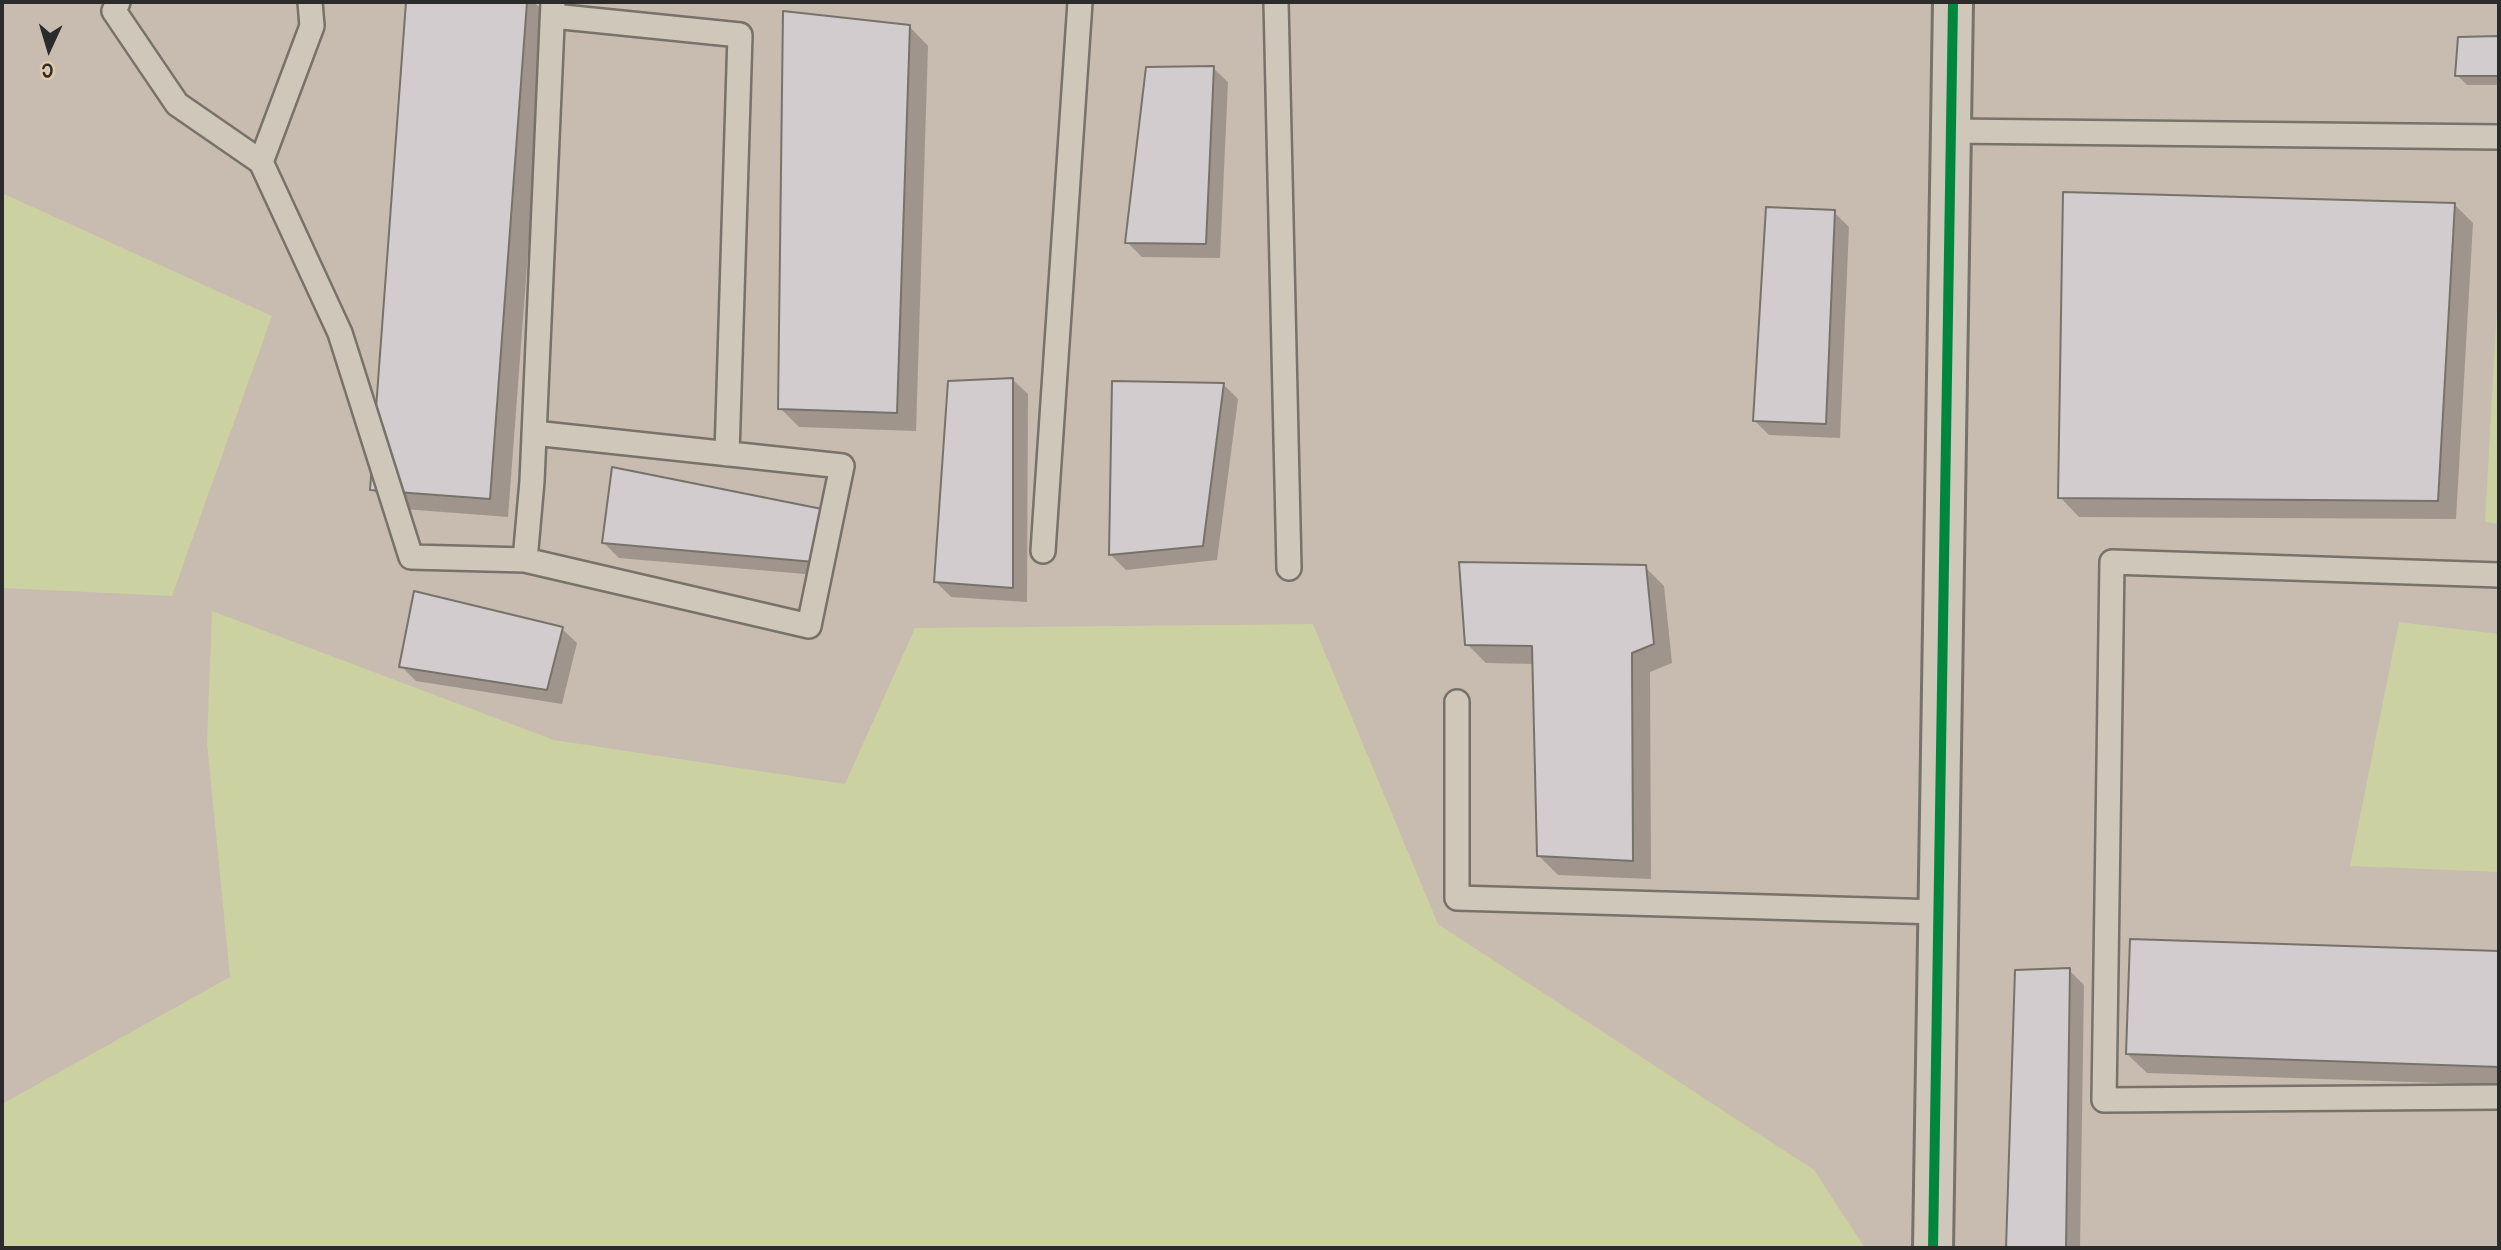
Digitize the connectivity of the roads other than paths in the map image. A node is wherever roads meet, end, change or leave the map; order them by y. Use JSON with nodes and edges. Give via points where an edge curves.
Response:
{"nodes":[{"id":1,"x":118,"y":2,"type":"edge"},
{"id":2,"x":310,"y":2,"type":"edge"},
{"id":3,"x":1080,"y":2,"type":"edge"},
{"id":4,"x":1276,"y":2,"type":"edge"},
{"id":5,"x":1953,"y":2,"type":"edge"},
{"id":6,"x":553,"y":9,"type":"edge"},
{"id":7,"x":1951,"y":131,"type":"junction"},
{"id":8,"x":2499,"y":137,"type":"edge"},
{"id":9,"x":261,"y":162,"type":"junction"},
{"id":10,"x":534,"y":433,"type":"junction"},
{"id":11,"x":727,"y":454,"type":"junction"},
{"id":12,"x":1043,"y":551,"type":"dead end"},
{"id":13,"x":525,"y":560,"type":"junction"},
{"id":14,"x":1289,"y":568,"type":"dead end"},
{"id":15,"x":2499,"y":575,"type":"edge"},
{"id":16,"x":1457,"y":702,"type":"dead end"},
{"id":17,"x":1939,"y":912,"type":"junction"},
{"id":18,"x":2499,"y":1097,"type":"edge"},
{"id":19,"x":1933,"y":1248,"type":"edge"}],
"edges":[{"from":1,"to":9,"type":"lane","via":[[114,11],[177,104]]},
{"from":2,"to":9,"type":"lane","via":[[312,26]]},
{"from":3,"to":12,"type":"lane"},
{"from":4,"to":14,"type":"lane"},
{"from":5,"to":7,"type":"street"},
{"from":6,"to":10,"type":"lane"},
{"from":6,"to":11,"type":"lane","via":[[740,35]]},
{"from":7,"to":8,"type":"lane"},
{"from":7,"to":17,"type":"street"},
{"from":9,"to":13,"type":"lane","via":[[340,333],[411,557]]},
{"from":10,"to":11,"type":"lane"},
{"from":10,"to":13,"type":"lane"},
{"from":11,"to":13,"type":"lane","via":[[842,466],[809,626]]},
{"from":15,"to":18,"type":"lane","via":[[2112,562],[2104,1100]]},
{"from":16,"to":17,"type":"lane","via":[[1457,898]]},
{"from":17,"to":19,"type":"street"}]}
